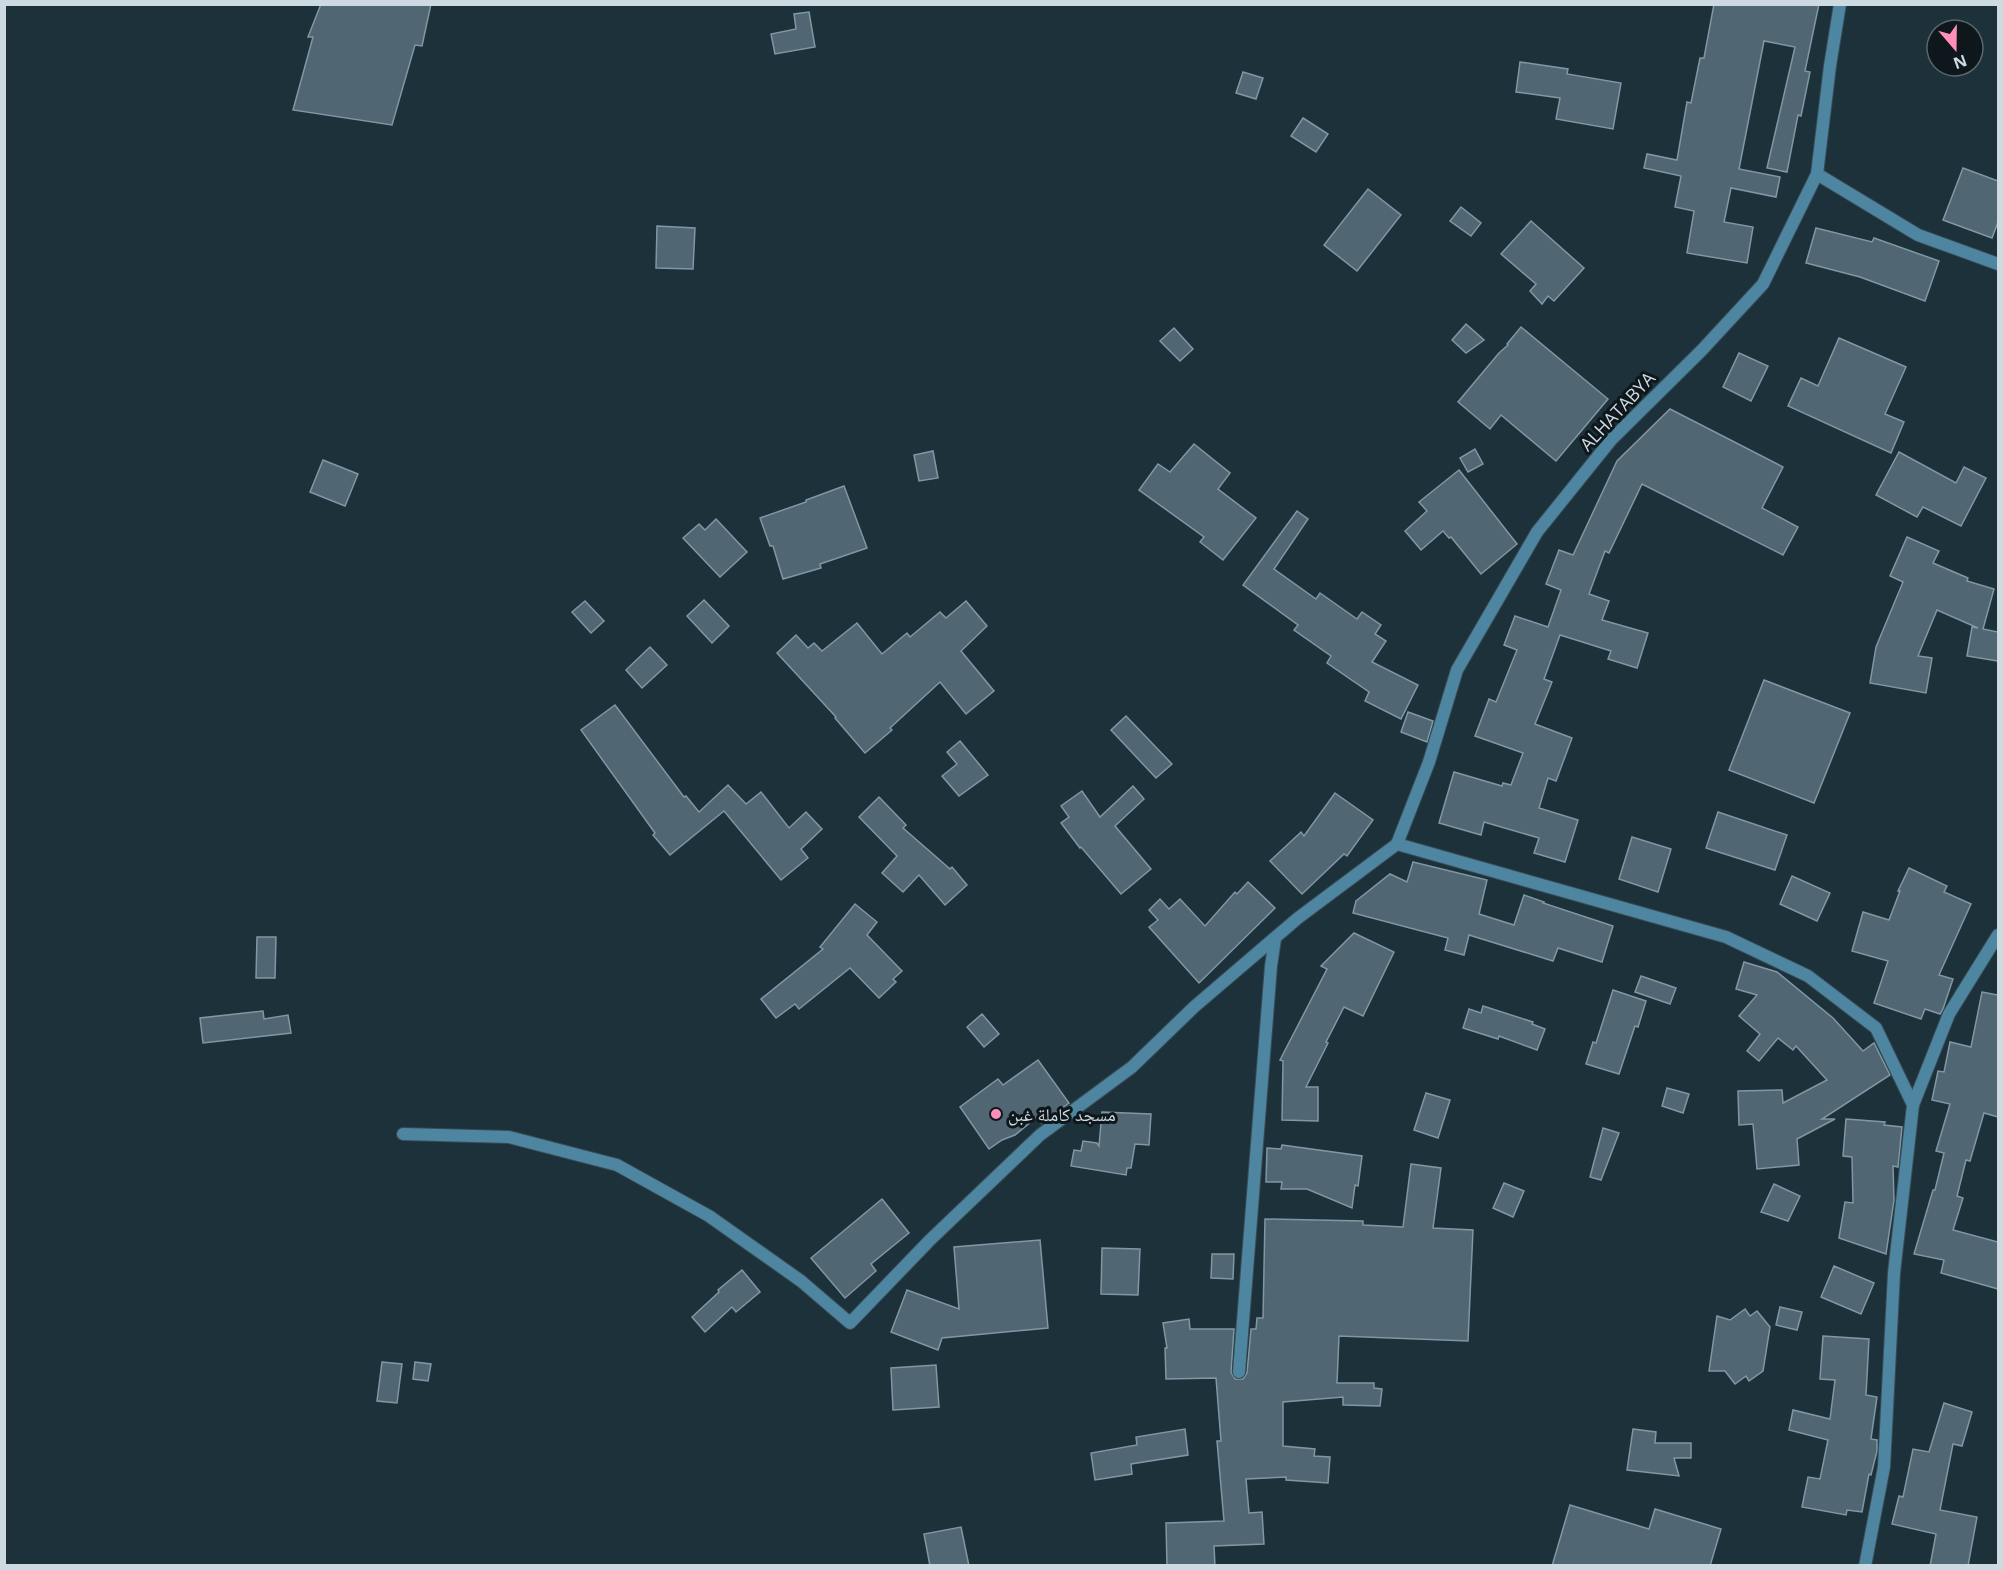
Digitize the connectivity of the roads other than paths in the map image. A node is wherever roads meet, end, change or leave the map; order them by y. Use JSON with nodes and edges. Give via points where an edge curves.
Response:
{"nodes":[{"id":1,"x":1840,"y":4,"type":"edge"},
{"id":2,"x":1817,"y":174,"type":"junction"},
{"id":3,"x":1998,"y":264,"type":"edge"},
{"id":4,"x":1397,"y":844,"type":"junction"},
{"id":5,"x":1998,"y":935,"type":"edge"},
{"id":6,"x":1275,"y":939,"type":"junction"},
{"id":7,"x":1913,"y":1105,"type":"junction"},
{"id":8,"x":403,"y":1134,"type":"dead end"},
{"id":9,"x":1239,"y":1372,"type":"dead end"},
{"id":10,"x":1865,"y":1566,"type":"edge"}],
"edges":[{"from":1,"to":2,"type":"street","name":"ALHATABYA"},
{"from":2,"to":3,"type":"street","via":[[1918,235]]},
{"from":2,"to":4,"type":"street","name":"ALHATABYA","via":[[1763,284],[1611,440],[1537,531],[1456,670],[1429,762]]},
{"from":4,"to":6,"type":"street"},
{"from":4,"to":7,"type":"street","via":[[1726,937],[1808,976],[1876,1028]]},
{"from":5,"to":7,"type":"street","via":[[1949,1014]]},
{"from":6,"to":8,"type":"street","via":[[1194,1006],[1132,1067],[1041,1135],[930,1240],[850,1323],[801,1281],[709,1216],[617,1165],[508,1137]]},
{"from":6,"to":9,"type":"street"},
{"from":7,"to":10,"type":"street","via":[[1894,1273],[1884,1467]]}]}
